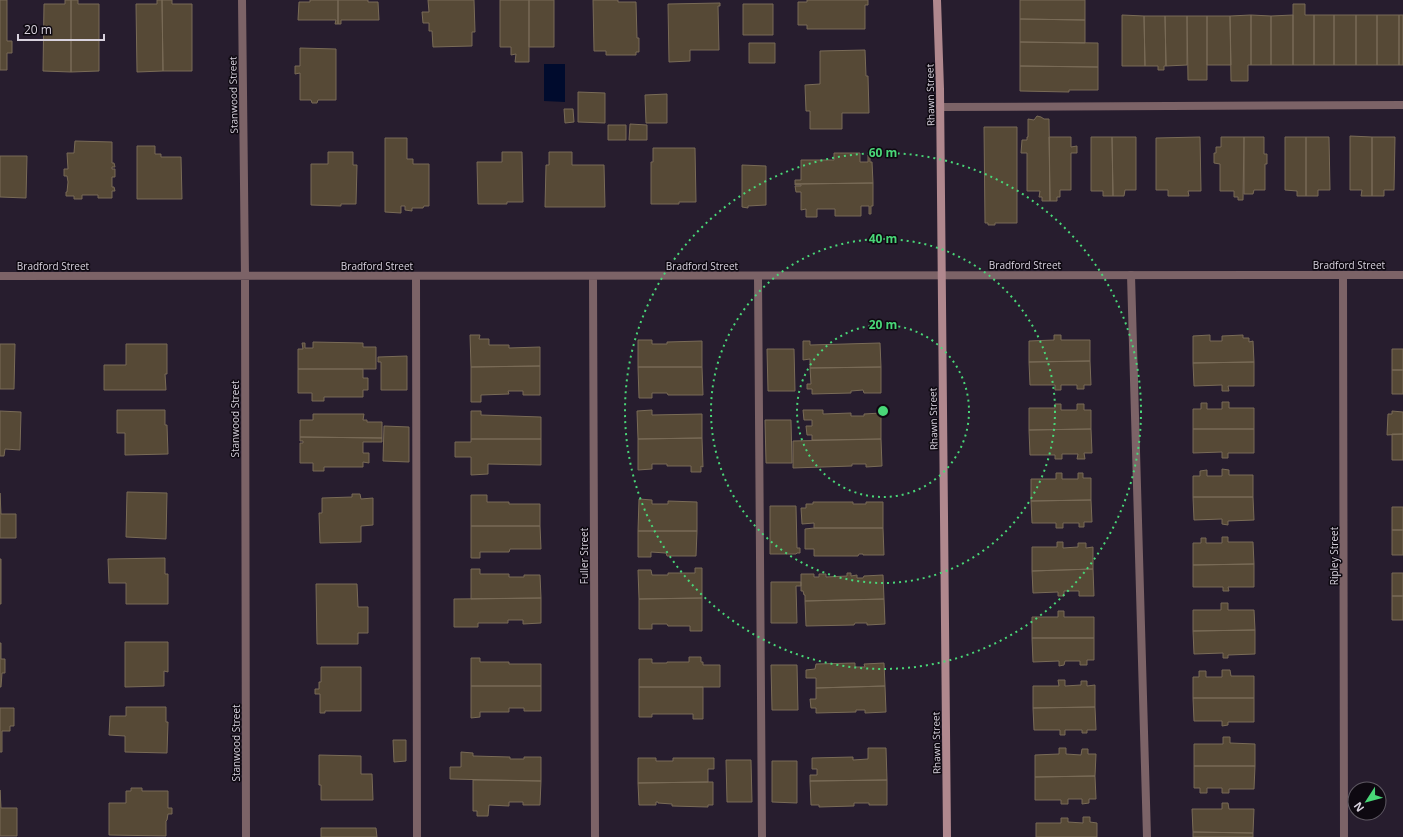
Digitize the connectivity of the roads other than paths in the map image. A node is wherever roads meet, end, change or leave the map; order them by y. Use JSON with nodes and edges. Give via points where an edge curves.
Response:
{"nodes":[{"id":1,"x":242,"y":0,"type":"edge"},
{"id":2,"x":937,"y":0,"type":"edge"},
{"id":3,"x":1403,"y":105,"type":"edge"},
{"id":4,"x":940,"y":107,"type":"junction"},
{"id":5,"x":941,"y":275,"type":"junction"},
{"id":6,"x":1131,"y":275,"type":"junction"},
{"id":7,"x":1343,"y":275,"type":"junction"},
{"id":8,"x":1403,"y":275,"type":"edge"},
{"id":9,"x":0,"y":276,"type":"edge"},
{"id":10,"x":245,"y":276,"type":"junction"},
{"id":11,"x":416,"y":276,"type":"junction"},
{"id":12,"x":593,"y":276,"type":"junction"},
{"id":13,"x":758,"y":276,"type":"junction"},
{"id":14,"x":246,"y":837,"type":"edge"},
{"id":15,"x":417,"y":837,"type":"edge"},
{"id":16,"x":595,"y":837,"type":"edge"},
{"id":17,"x":762,"y":837,"type":"edge"},
{"id":18,"x":947,"y":837,"type":"edge"},
{"id":19,"x":1147,"y":837,"type":"edge"},
{"id":20,"x":1344,"y":837,"type":"edge"}],
"edges":[{"from":1,"to":10,"type":"street","name":"Stanwood Street"},
{"from":2,"to":4,"type":"main road","name":"Rhawn Street"},
{"from":3,"to":4,"type":"street"},
{"from":4,"to":5,"type":"main road","name":"Rhawn Street"},
{"from":5,"to":6,"type":"street","name":"Bradford Street"},
{"from":5,"to":13,"type":"street","name":"Bradford Street"},
{"from":5,"to":18,"type":"main road","name":"Rhawn Street"},
{"from":6,"to":7,"type":"street","name":"Bradford Street"},
{"from":6,"to":19,"type":"street"},
{"from":7,"to":8,"type":"street","name":"Bradford Street"},
{"from":7,"to":20,"type":"street","name":"Ripley Street"},
{"from":9,"to":10,"type":"street","name":"Bradford Street"},
{"from":10,"to":11,"type":"street","name":"Bradford Street"},
{"from":10,"to":14,"type":"street","name":"Stanwood Street"},
{"from":11,"to":12,"type":"street","name":"Bradford Street"},
{"from":11,"to":15,"type":"street"},
{"from":12,"to":13,"type":"street","name":"Bradford Street"},
{"from":12,"to":16,"type":"street","name":"Fuller Street"},
{"from":13,"to":17,"type":"street"}]}
